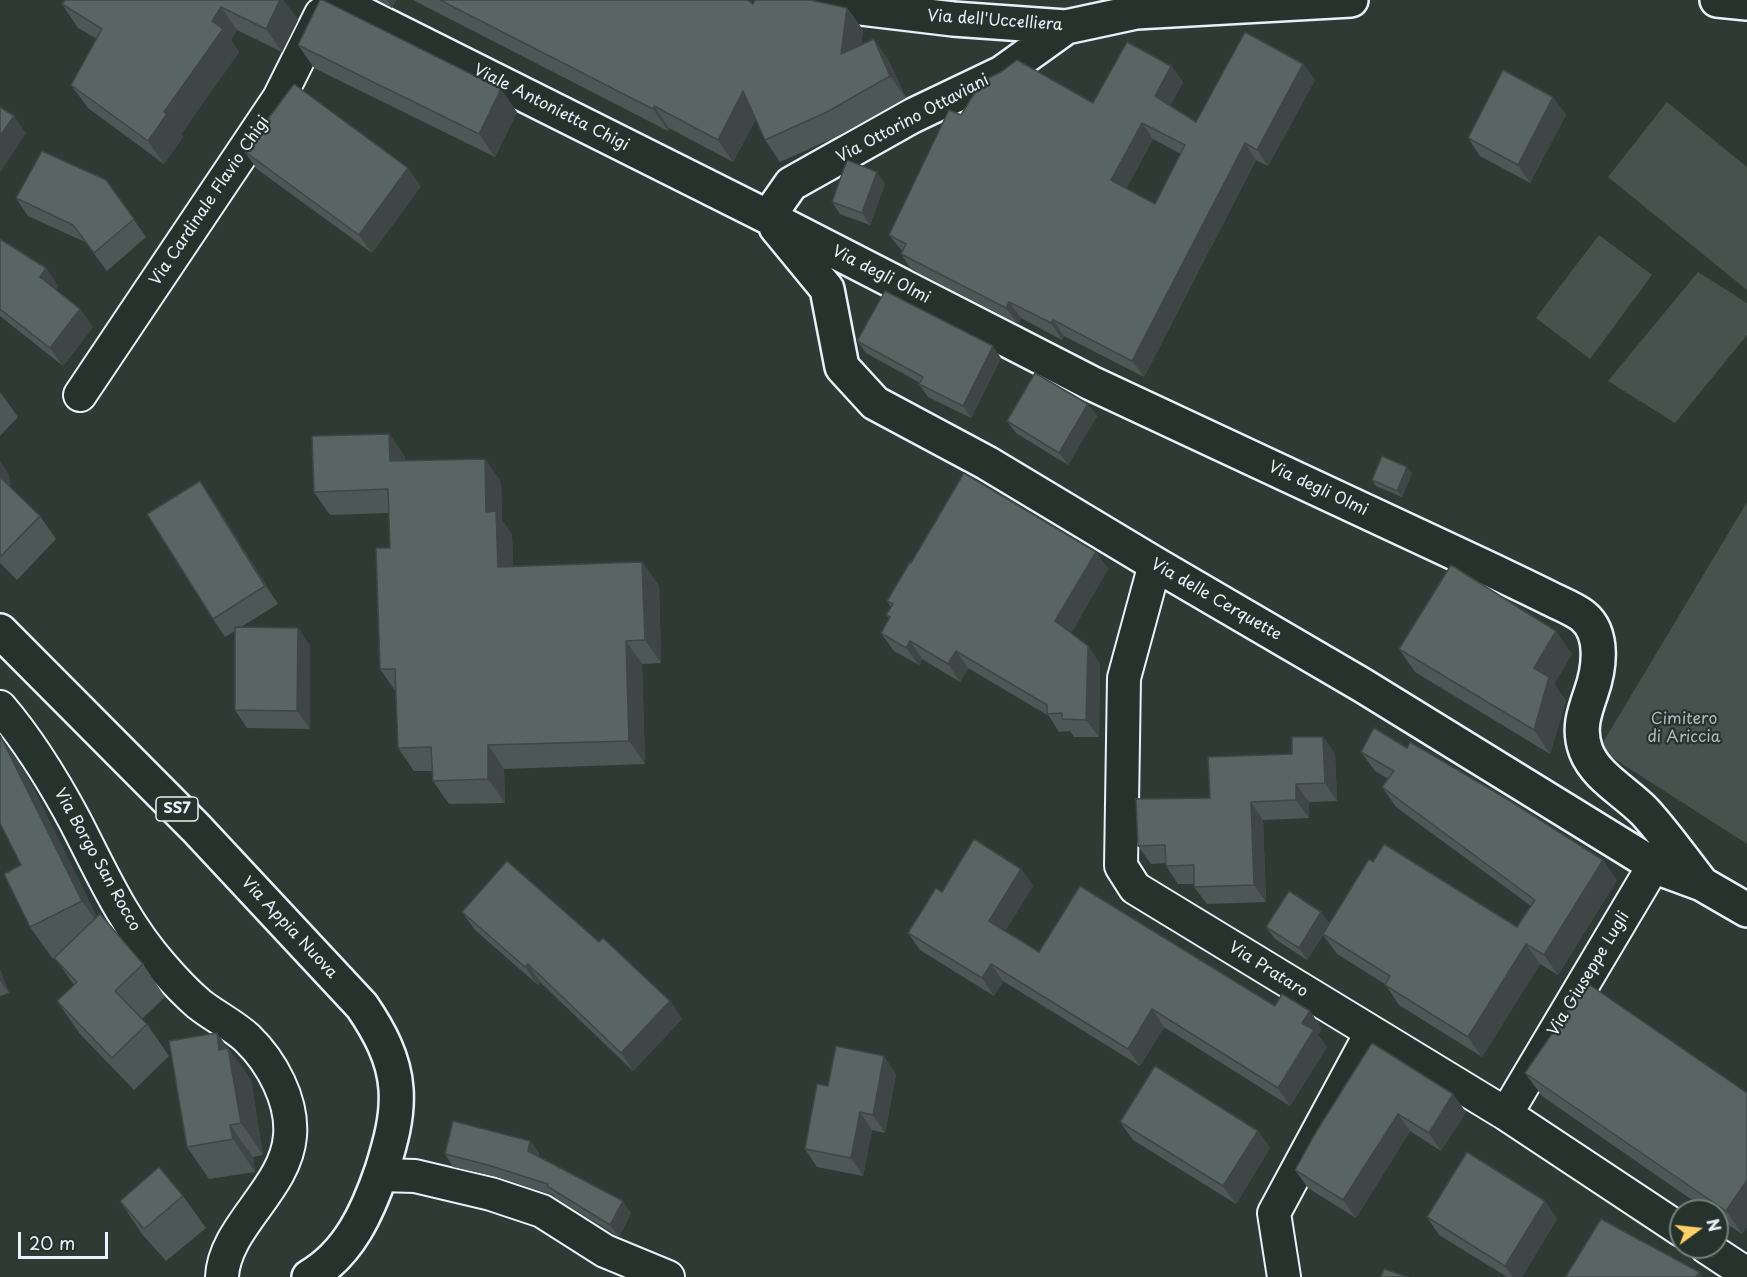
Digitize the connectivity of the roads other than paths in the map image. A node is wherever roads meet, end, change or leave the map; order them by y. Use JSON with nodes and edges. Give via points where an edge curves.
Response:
{"nodes":[{"id":1,"x":328,"y":0,"type":"edge"},
{"id":2,"x":335,"y":0,"type":"edge"},
{"id":3,"x":818,"y":0,"type":"edge"},
{"id":4,"x":1351,"y":0,"type":"edge"},
{"id":5,"x":1717,"y":0,"type":"edge"},
{"id":6,"x":1747,"y":3,"type":"edge"},
{"id":7,"x":1066,"y":27,"type":"junction"},
{"id":8,"x":768,"y":217,"type":"junction"},
{"id":9,"x":80,"y":395,"type":"dead end"},
{"id":10,"x":1155,"y":564,"type":"junction"},
{"id":11,"x":0,"y":631,"type":"edge"},
{"id":12,"x":0,"y":707,"type":"edge"},
{"id":13,"x":1654,"y":865,"type":"junction"},
{"id":14,"x":1702,"y":884,"type":"junction"},
{"id":15,"x":1747,"y":910,"type":"edge"},
{"id":16,"x":1371,"y":1033,"type":"junction"},
{"id":17,"x":1506,"y":1114,"type":"junction"},
{"id":18,"x":380,"y":1175,"type":"junction"},
{"id":19,"x":1669,"y":1222,"type":"edge"},
{"id":20,"x":1724,"y":1259,"type":"edge"},
{"id":21,"x":1747,"y":1274,"type":"edge"},
{"id":22,"x":222,"y":1277,"type":"edge"},
{"id":23,"x":309,"y":1277,"type":"edge"},
{"id":24,"x":668,"y":1277,"type":"edge"},
{"id":25,"x":1284,"y":1277,"type":"edge"}],
"edges":[{"from":1,"to":9,"type":"street","name":"Via Cardinale Flavio Chigi","via":[[279,98]]},
{"from":2,"to":8,"type":"street","name":"Viale Antonietta Chigi"},
{"from":3,"to":7,"type":"street","name":"Via dell'Uccelliera","via":[[953,19]]},
{"from":4,"to":7,"type":"street","name":"Via dell'Uccelliera","via":[[1136,12]]},
{"from":5,"to":6,"type":"street"},
{"from":7,"to":8,"type":"street","name":"Via Ottorino Ottaviani","via":[[1002,73],[912,116],[791,184]]},
{"from":8,"to":10,"type":"street","name":"Via delle Cerquette","via":[[827,289],[842,367],[875,403],[987,463]]},
{"from":8,"to":14,"type":"street","name":"Via degli Olmi","via":[[1091,383],[1585,617],[1598,650],[1596,674],[1583,716],[1586,750],[1603,775],[1646,813]]},
{"from":10,"to":13,"type":"street","name":"Via delle Cerquette","via":[[1381,696]]},
{"from":10,"to":16,"type":"street","name":"Via Prataro","via":[[1124,678],[1121,866],[1135,888]]},
{"from":11,"to":18,"type":"street","name":"Via Appia Nuova","number":"SS7","via":[[196,828],[362,1006],[389,1056],[396,1089],[394,1125]]},
{"from":12,"to":22,"type":"street","name":"Via Borgo San Rocco","via":[[48,772],[111,893],[151,954],[197,1002],[247,1038],[279,1084],[290,1136],[285,1157],[230,1246]]},
{"from":13,"to":14,"type":"street","name":"Via delle Cerquette"},
{"from":13,"to":17,"type":"street","name":"Via Giuseppe Lugli"},
{"from":14,"to":15,"type":"street","name":"Via delle Cerquette"},
{"from":16,"to":17,"type":"street","name":"Via Prataro"},
{"from":16,"to":25,"type":"street","via":[[1274,1214]]},
{"from":17,"to":19,"type":"street","name":"Via Prataro"},
{"from":18,"to":23,"type":"street","name":"Via Appia Nuova","number":"SS7","via":[[363,1220],[333,1258]]},
{"from":18,"to":24,"type":"street","via":[[415,1176],[542,1211],[605,1251]]},
{"from":20,"to":21,"type":"street"}]}
